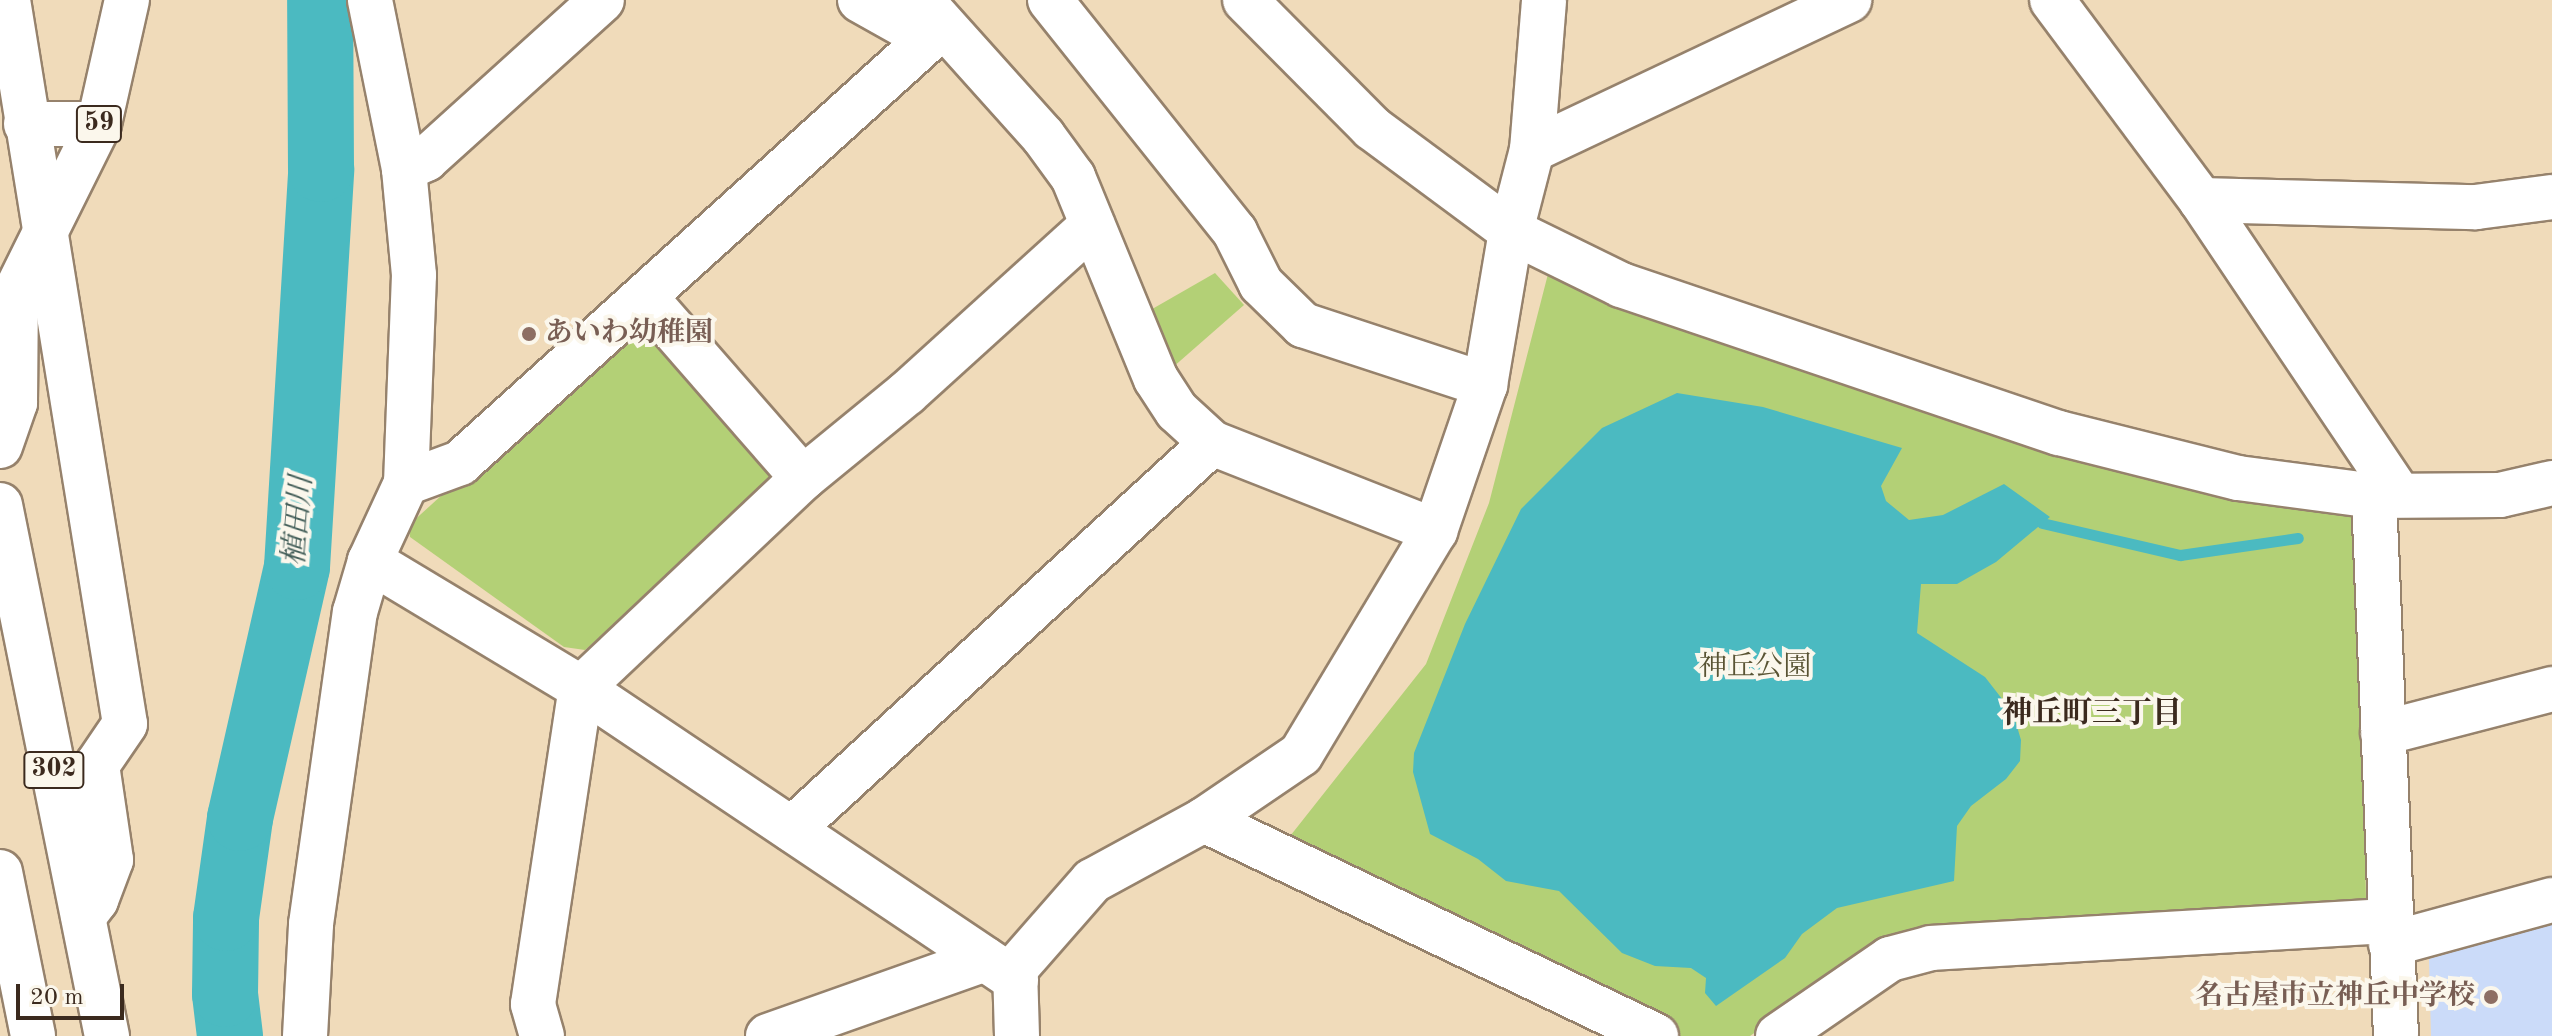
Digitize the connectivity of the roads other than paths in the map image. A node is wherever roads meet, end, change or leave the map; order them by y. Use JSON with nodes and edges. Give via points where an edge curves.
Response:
{"nodes":[{"id":1,"x":8,"y":0,"type":"edge"},
{"id":2,"x":127,"y":0,"type":"edge"},
{"id":3,"x":370,"y":0,"type":"edge"},
{"id":4,"x":602,"y":0,"type":"edge"},
{"id":5,"x":860,"y":0,"type":"edge"},
{"id":6,"x":1050,"y":0,"type":"edge"},
{"id":7,"x":1245,"y":0,"type":"edge"},
{"id":8,"x":1544,"y":0,"type":"edge"},
{"id":9,"x":1849,"y":0,"type":"edge"},
{"id":10,"x":2052,"y":0,"type":"edge"},
{"id":11,"x":934,"y":15,"type":"edge"},
{"id":12,"x":26,"y":124,"type":"junction"},
{"id":13,"x":99,"y":124,"type":"junction"},
{"id":14,"x":1532,"y":150,"type":"junction"},
{"id":15,"x":404,"y":169,"type":"junction"},
{"id":16,"x":2552,"y":197,"type":"edge"},
{"id":17,"x":2201,"y":200,"type":"junction"},
{"id":18,"x":1092,"y":225,"type":"junction"},
{"id":19,"x":1511,"y":231,"type":"junction"},
{"id":20,"x":43,"y":238,"type":"junction"},
{"id":21,"x":645,"y":297,"type":"junction"},
{"id":22,"x":1485,"y":385,"type":"junction"},
{"id":23,"x":1212,"y":443,"type":"junction"},
{"id":24,"x":0,"y":446,"type":"edge"},
{"id":25,"x":803,"y":478,"type":"junction"},
{"id":26,"x":406,"y":483,"type":"junction"},
{"id":27,"x":2552,"y":483,"type":"edge"},
{"id":28,"x":2387,"y":496,"type":"junction"},
{"id":29,"x":0,"y":505,"type":"edge"},
{"id":30,"x":1435,"y":531,"type":"junction"},
{"id":31,"x":370,"y":561,"type":"junction"},
{"id":32,"x":0,"y":606,"type":"edge"},
{"id":33,"x":581,"y":688,"type":"junction"},
{"id":34,"x":2552,"y":689,"type":"edge"},
{"id":35,"x":2383,"y":733,"type":"junction"},
{"id":36,"x":1204,"y":820,"type":"junction"},
{"id":37,"x":792,"y":829,"type":"junction"},
{"id":38,"x":0,"y":872,"type":"edge"},
{"id":39,"x":2552,"y":900,"type":"edge"},
{"id":40,"x":83,"y":917,"type":"junction"},
{"id":41,"x":2390,"y":933,"type":"junction"},
{"id":42,"x":1000,"y":969,"type":"junction"},
{"id":43,"x":0,"y":1000,"type":"edge"},
{"id":44,"x":7,"y":1036,"type":"edge"},
{"id":45,"x":33,"y":1036,"type":"edge"},
{"id":46,"x":85,"y":1036,"type":"edge"},
{"id":47,"x":107,"y":1036,"type":"edge"},
{"id":48,"x":305,"y":1036,"type":"edge"},
{"id":49,"x":542,"y":1036,"type":"edge"},
{"id":50,"x":768,"y":1036,"type":"edge"},
{"id":51,"x":1017,"y":1036,"type":"edge"},
{"id":52,"x":1656,"y":1036,"type":"edge"},
{"id":53,"x":1778,"y":1036,"type":"edge"},
{"id":54,"x":2396,"y":1036,"type":"edge"}],
"edges":[{"from":1,"to":12,"type":"main road"},
{"from":2,"to":13,"type":"main road","number":"59"},
{"from":3,"to":15,"type":"main road"},
{"from":4,"to":15,"type":"main road","via":[[426,159]]},
{"from":5,"to":11,"type":"main road","via":[[917,32]]},
{"from":6,"to":22,"type":"main road","via":[[1235,232],[1261,284],[1303,325]]},
{"from":7,"to":19,"type":"main road","via":[[1372,128]]},
{"from":8,"to":14,"type":"main road"},
{"from":9,"to":14,"type":"main road"},
{"from":10,"to":17,"type":"main road"},
{"from":11,"to":18,"type":"main road","via":[[1043,136],[1073,177]]},
{"from":11,"to":21,"type":"main road"},
{"from":12,"to":13,"type":"main road"},
{"from":12,"to":20,"type":"main road"},
{"from":13,"to":20,"type":"main road","number":"59"},
{"from":14,"to":19,"type":"main road"},
{"from":15,"to":26,"type":"main road","via":[[414,275]]},
{"from":16,"to":17,"type":"main road","via":[[2476,207]]},
{"from":17,"to":28,"type":"main road"},
{"from":18,"to":23,"type":"main road","via":[[1156,379],[1177,411]]},
{"from":18,"to":25,"type":"main road","via":[[907,393]]},
{"from":19,"to":22,"type":"main road"},
{"from":19,"to":28,"type":"main road","via":[[1621,285],[2059,433],[2238,478]]},
{"from":20,"to":24,"type":"main road","number":"59","via":[[16,291],[15,403]]},
{"from":20,"to":40,"type":"main road","via":[[125,724],[97,765],[111,860],[96,900]]},
{"from":21,"to":25,"type":"main road"},
{"from":21,"to":26,"type":"main road","via":[[460,463]]},
{"from":22,"to":30,"type":"main road"},
{"from":23,"to":30,"type":"main road"},
{"from":23,"to":37,"type":"main road"},
{"from":25,"to":33,"type":"main road"},
{"from":26,"to":31,"type":"main road"},
{"from":27,"to":28,"type":"main road","via":[[2500,495]]},
{"from":28,"to":35,"type":"main road"},
{"from":29,"to":40,"type":"main road","number":"302"},
{"from":30,"to":36,"type":"main road","via":[[1301,754]]},
{"from":31,"to":33,"type":"main road"},
{"from":31,"to":48,"type":"main road","via":[[355,612],[311,924]]},
{"from":32,"to":46,"type":"main road"},
{"from":33,"to":37,"type":"main road"},
{"from":33,"to":49,"type":"main road","via":[[533,1004]]},
{"from":34,"to":35,"type":"main road"},
{"from":35,"to":41,"type":"main road"},
{"from":36,"to":42,"type":"main road","via":[[1092,881],[1015,969]]},
{"from":36,"to":52,"type":"main road"},
{"from":37,"to":42,"type":"main road"},
{"from":38,"to":45,"type":"main road"},
{"from":39,"to":41,"type":"main road"},
{"from":40,"to":47,"type":"main road","number":"302"},
{"from":41,"to":53,"type":"main road","via":[[1931,948],[1890,959]]},
{"from":41,"to":54,"type":"main road"},
{"from":42,"to":50,"type":"main road"},
{"from":42,"to":51,"type":"main road"},
{"from":43,"to":44,"type":"main road"}]}
